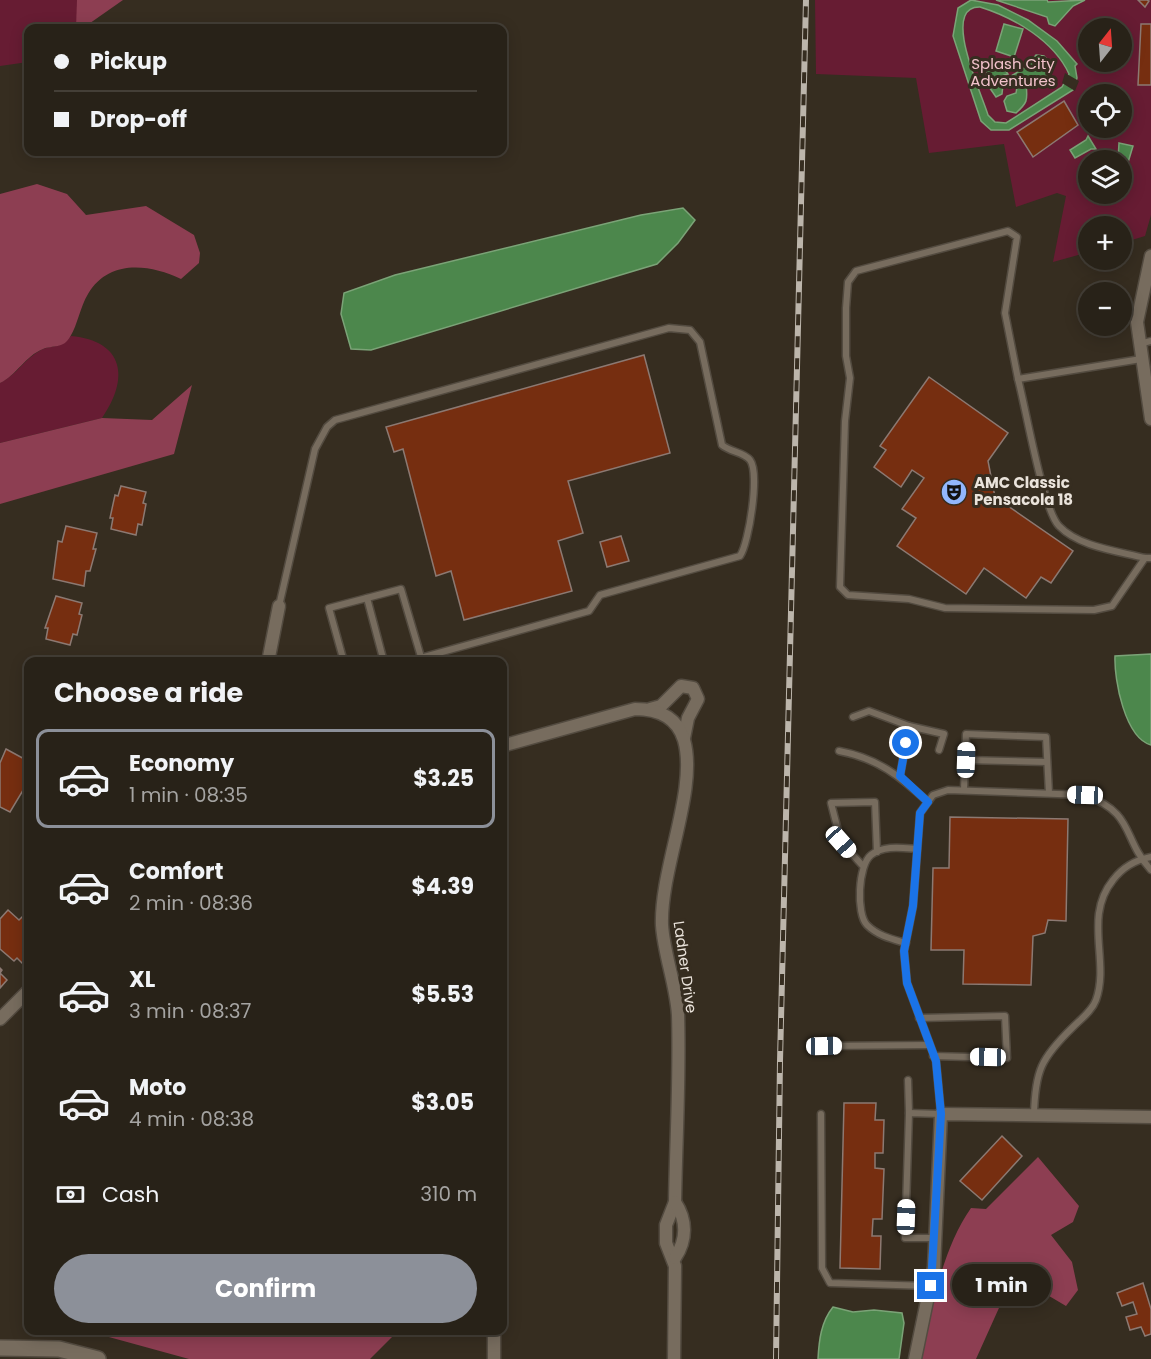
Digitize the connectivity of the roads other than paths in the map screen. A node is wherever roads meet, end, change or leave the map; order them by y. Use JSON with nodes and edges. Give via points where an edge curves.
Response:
{"nodes":[{"id":1,"x":1151,"y":256,"type":"edge"},
{"id":2,"x":1151,"y":341,"type":"edge"},
{"id":3,"x":1138,"y":344,"type":"junction"},
{"id":4,"x":1141,"y":359,"type":"junction"},
{"id":5,"x":1018,"y":379,"type":"junction"},
{"id":6,"x":1151,"y":419,"type":"edge"},
{"id":7,"x":1148,"y":558,"type":"edge"},
{"id":8,"x":367,"y":598,"type":"junction"},
{"id":9,"x":279,"y":606,"type":"joint"},
{"id":10,"x":269,"y":657,"type":"edge"},
{"id":11,"x":343,"y":657,"type":"edge"},
{"id":12,"x":383,"y":657,"type":"edge"},
{"id":13,"x":421,"y":657,"type":"joint"},
{"id":14,"x":650,"y":709,"type":"junction"},
{"id":15,"x":853,"y":717,"type":"dead end"},
{"id":16,"x":909,"y":726,"type":"junction"},
{"id":17,"x":684,"y":738,"type":"junction"},
{"id":18,"x":507,"y":745,"type":"edge"},
{"id":19,"x":939,"y":750,"type":"dead end"},
{"id":20,"x":839,"y":751,"type":"dead end"},
{"id":21,"x":966,"y":760,"type":"junction"},
{"id":22,"x":1047,"y":762,"type":"junction"},
{"id":23,"x":900,"y":776,"type":"junction"},
{"id":24,"x":964,"y":790,"type":"junction"},
{"id":25,"x":1049,"y":794,"type":"junction"},
{"id":26,"x":928,"y":802,"type":"junction"},
{"id":27,"x":917,"y":849,"type":"junction"},
{"id":28,"x":877,"y":852,"type":"junction"},
{"id":29,"x":1151,"y":857,"type":"edge"},
{"id":30,"x":1141,"y":859,"type":"junction"},
{"id":31,"x":862,"y":865,"type":"junction"},
{"id":32,"x":1151,"y":870,"type":"edge"},
{"id":33,"x":906,"y":943,"type":"junction"},
{"id":34,"x":24,"y":995,"type":"edge"},
{"id":35,"x":919,"y":1018,"type":"junction"},
{"id":36,"x":0,"y":1019,"type":"edge"},
{"id":37,"x":929,"y":1045,"type":"junction"},
{"id":38,"x":824,"y":1046,"type":"dead end"},
{"id":39,"x":933,"y":1056,"type":"junction"},
{"id":40,"x":908,"y":1080,"type":"dead end"},
{"id":41,"x":909,"y":1113,"type":"junction"},
{"id":42,"x":821,"y":1114,"type":"dead end"},
{"id":43,"x":941,"y":1114,"type":"junction"},
{"id":44,"x":1034,"y":1115,"type":"junction"},
{"id":45,"x":1151,"y":1117,"type":"edge"},
{"id":46,"x":675,"y":1202,"type":"junction"},
{"id":47,"x":935,"y":1238,"type":"junction"},
{"id":48,"x":675,"y":1258,"type":"junction"},
{"id":49,"x":931,"y":1286,"type":"junction"},
{"id":50,"x":494,"y":1335,"type":"edge"},
{"id":51,"x":0,"y":1348,"type":"edge"},
{"id":52,"x":98,"y":1359,"type":"edge"},
{"id":53,"x":494,"y":1359,"type":"edge"},
{"id":54,"x":674,"y":1359,"type":"edge"},
{"id":55,"x":915,"y":1359,"type":"edge"}],
"edges":[{"from":1,"to":3,"type":"street","via":[[1138,313]]},
{"from":2,"to":3,"type":"lane"},
{"from":3,"to":4,"type":"street"},
{"from":4,"to":5,"type":"lane"},
{"from":4,"to":6,"type":"street"},
{"from":5,"to":7,"type":"lane","via":[[1047,507],[1059,526],[1083,541]]},
{"from":5,"to":7,"type":"lane","via":[[1005,313],[1017,242],[1014,233],[1002,231],[856,271],[850,276],[840,577],[843,592],[909,599],[945,608],[1100,610],[1119,599]]},
{"from":8,"to":11,"type":"lane","via":[[329,608]]},
{"from":8,"to":12,"type":"lane"},
{"from":8,"to":13,"type":"lane","via":[[401,589]]},
{"from":9,"to":10,"type":"street"},
{"from":9,"to":13,"type":"lane","via":[[315,449],[335,420],[669,328],[690,330],[700,342],[722,445],[749,459],[753,466],[752,514],[747,546],[740,556],[600,595],[589,611]]},
{"from":14,"to":17,"type":"street","via":[[671,719]]},
{"from":14,"to":17,"type":"street","name":"Ladner Drive","via":[[661,706],[681,686],[693,688],[698,699]]},
{"from":14,"to":18,"type":"street","name":"Ladner Drive","via":[[627,711]]},
{"from":15,"to":16,"type":"lane","via":[[869,711]]},
{"from":16,"to":19,"type":"lane","via":[[944,734]]},
{"from":16,"to":23,"type":"lane"},
{"from":17,"to":46,"type":"street","name":"Ladner Drive","via":[[688,768],[665,882],[662,926],[678,1014]]},
{"from":20,"to":23,"type":"lane","via":[[860,755]]},
{"from":21,"to":22,"type":"lane"},
{"from":21,"to":22,"type":"lane","via":[[966,734],[1046,737]]},
{"from":21,"to":24,"type":"lane"},
{"from":22,"to":25,"type":"lane"},
{"from":23,"to":26,"type":"lane"},
{"from":24,"to":25,"type":"lane"},
{"from":24,"to":26,"type":"lane","via":[[933,795]]},
{"from":25,"to":30,"type":"lane","via":[[1085,795],[1118,812]]},
{"from":26,"to":27,"type":"lane","via":[[920,813]]},
{"from":27,"to":28,"type":"lane","via":[[891,847]]},
{"from":27,"to":33,"type":"lane"},
{"from":28,"to":31,"type":"lane"},
{"from":28,"to":31,"type":"lane","via":[[875,802],[831,802],[841,842]]},
{"from":29,"to":30,"type":"lane"},
{"from":30,"to":32,"type":"lane"},
{"from":30,"to":44,"type":"lane","via":[[1121,869],[1105,890],[1097,930],[1096,999],[1088,1013],[1048,1052],[1035,1082]]},
{"from":31,"to":33,"type":"lane","via":[[860,909],[865,924],[883,936]]},
{"from":33,"to":35,"type":"lane","via":[[907,983]]},
{"from":34,"to":36,"type":"street"},
{"from":35,"to":37,"type":"lane"},
{"from":35,"to":39,"type":"lane","via":[[1005,1016],[1007,1058]]},
{"from":37,"to":38,"type":"lane"},
{"from":37,"to":39,"type":"lane"},
{"from":39,"to":43,"type":"lane"},
{"from":40,"to":41,"type":"lane"},
{"from":41,"to":43,"type":"lane"},
{"from":41,"to":47,"type":"lane","via":[[905,1238]]},
{"from":42,"to":49,"type":"lane","via":[[822,1268],[827,1279],[830,1283],[866,1286]]},
{"from":43,"to":44,"type":"street"},
{"from":43,"to":47,"type":"street"},
{"from":44,"to":45,"type":"street"},
{"from":46,"to":48,"type":"street","name":"Ladner Drive","via":[[684,1223],[684,1239]]},
{"from":46,"to":48,"type":"street","name":"Ladner Drive","via":[[666,1225],[666,1243]]},
{"from":47,"to":49,"type":"street"},
{"from":48,"to":54,"type":"street","name":"Ladner Drive"},
{"from":49,"to":55,"type":"street"},
{"from":50,"to":53,"type":"street"},
{"from":51,"to":52,"type":"street","via":[[59,1350]]}]}
